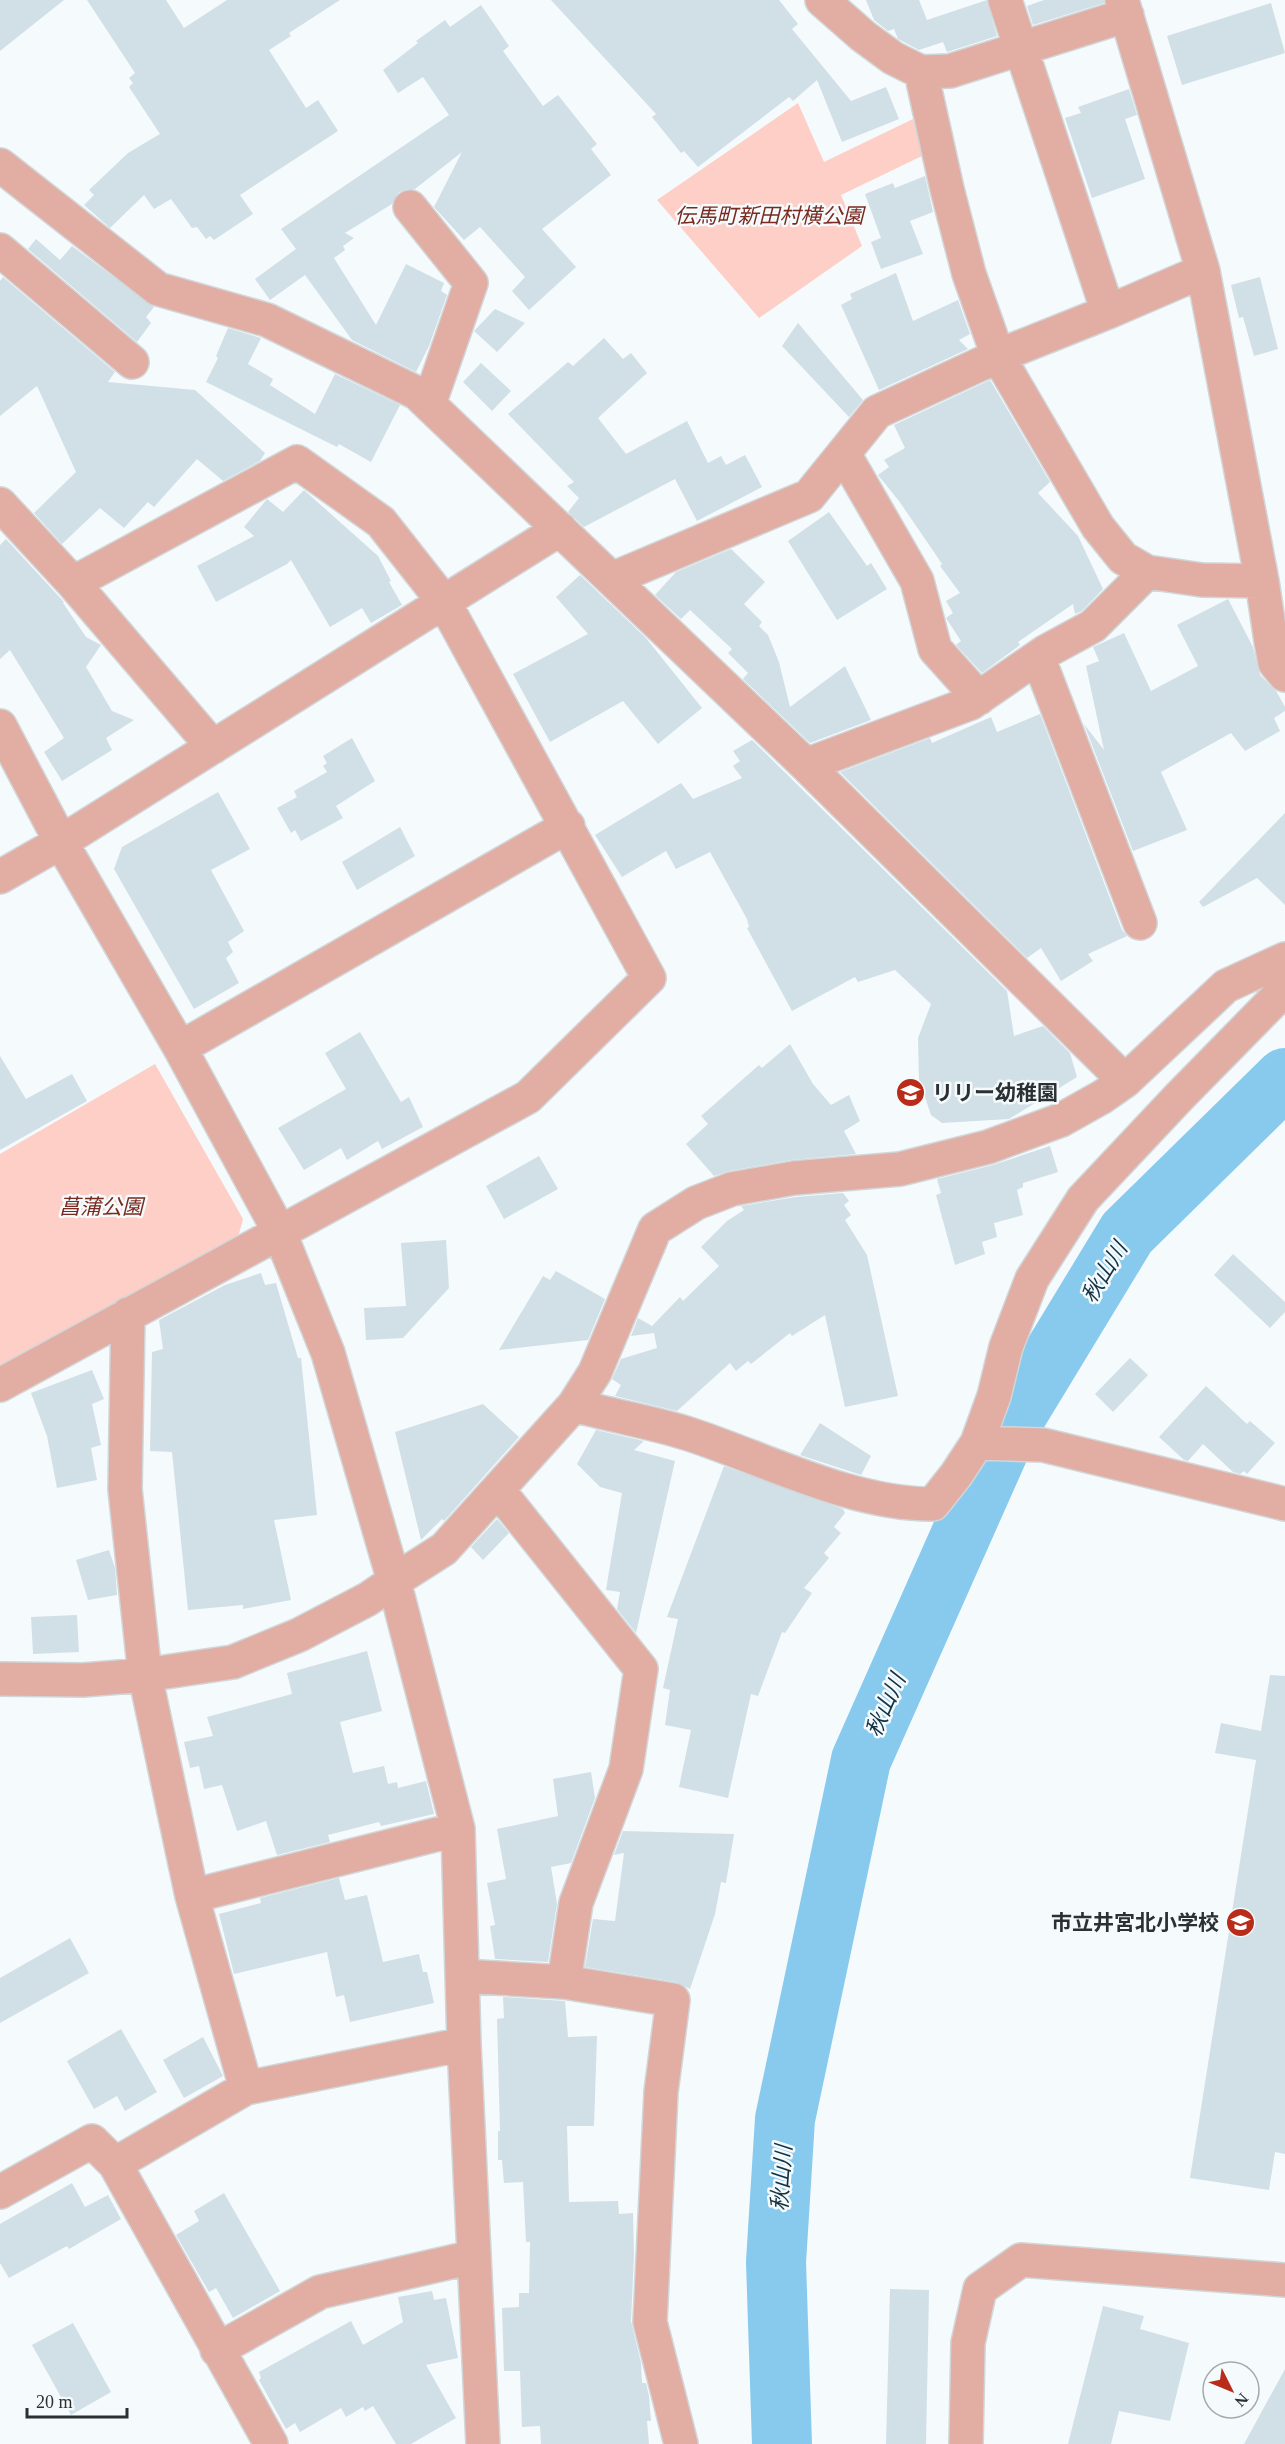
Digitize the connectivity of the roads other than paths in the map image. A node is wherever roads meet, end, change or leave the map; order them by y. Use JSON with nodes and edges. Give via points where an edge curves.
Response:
{"nodes":[{"id":1,"x":822,"y":0,"type":"edge"},
{"id":2,"x":1005,"y":0,"type":"edge"},
{"id":3,"x":1125,"y":8,"type":"edge"},
{"id":4,"x":1021,"y":48,"type":"junction"},
{"id":5,"x":921,"y":72,"type":"junction"},
{"id":6,"x":4,"y":179,"type":"edge"},
{"id":7,"x":410,"y":207,"type":"dead end"},
{"id":8,"x":0,"y":250,"type":"edge"},
{"id":9,"x":1203,"y":271,"type":"junction"},
{"id":10,"x":1108,"y":312,"type":"junction"},
{"id":11,"x":998,"y":356,"type":"junction"},
{"id":12,"x":132,"y":362,"type":"dead end"},
{"id":13,"x":429,"y":404,"type":"junction"},
{"id":14,"x":843,"y":454,"type":"junction"},
{"id":15,"x":0,"y":504,"type":"edge"},
{"id":16,"x":560,"y":530,"type":"junction"},
{"id":17,"x":1147,"y":572,"type":"junction"},
{"id":18,"x":612,"y":579,"type":"junction"},
{"id":19,"x":1262,"y":581,"type":"junction"},
{"id":20,"x":72,"y":583,"type":"junction"},
{"id":21,"x":444,"y":602,"type":"junction"},
{"id":22,"x":1038,"y":657,"type":"junction"},
{"id":23,"x":1285,"y":675,"type":"edge"},
{"id":24,"x":979,"y":698,"type":"junction"},
{"id":25,"x":0,"y":726,"type":"edge"},
{"id":26,"x":213,"y":747,"type":"junction"},
{"id":27,"x":806,"y":765,"type":"junction"},
{"id":28,"x":568,"y":826,"type":"junction"},
{"id":29,"x":61,"y":842,"type":"junction"},
{"id":30,"x":0,"y":877,"type":"edge"},
{"id":31,"x":1140,"y":923,"type":"dead end"},
{"id":32,"x":1285,"y":959,"type":"edge"},
{"id":33,"x":1285,"y":989,"type":"edge"},
{"id":34,"x":180,"y":1048,"type":"junction"},
{"id":35,"x":1125,"y":1081,"type":"junction"},
{"id":36,"x":279,"y":1231,"type":"junction"},
{"id":37,"x":128,"y":1314,"type":"junction"},
{"id":38,"x":0,"y":1385,"type":"edge"},
{"id":39,"x":574,"y":1405,"type":"junction"},
{"id":40,"x":976,"y":1443,"type":"junction"},
{"id":41,"x":498,"y":1490,"type":"junction"},
{"id":42,"x":1285,"y":1504,"type":"edge"},
{"id":43,"x":393,"y":1581,"type":"junction"},
{"id":44,"x":145,"y":1675,"type":"junction"},
{"id":45,"x":1,"y":1676,"type":"edge"},
{"id":46,"x":459,"y":1828,"type":"junction"},
{"id":47,"x":192,"y":1896,"type":"junction"},
{"id":48,"x":462,"y":1976,"type":"junction"},
{"id":49,"x":564,"y":1982,"type":"junction"},
{"id":50,"x":464,"y":2044,"type":"junction"},
{"id":51,"x":246,"y":2088,"type":"junction"},
{"id":52,"x":115,"y":2164,"type":"junction"},
{"id":53,"x":0,"y":2192,"type":"edge"},
{"id":54,"x":473,"y":2258,"type":"junction"},
{"id":55,"x":1285,"y":2280,"type":"edge"},
{"id":56,"x":217,"y":2350,"type":"junction"},
{"id":57,"x":271,"y":2444,"type":"edge"},
{"id":58,"x":483,"y":2444,"type":"edge"},
{"id":59,"x":681,"y":2444,"type":"edge"},
{"id":60,"x":966,"y":2444,"type":"edge"}],
"edges":[{"from":1,"to":5,"type":"street","via":[[893,58]]},
{"from":2,"to":4,"type":"street"},
{"from":3,"to":4,"type":"street"},
{"from":3,"to":9,"type":"street"},
{"from":4,"to":5,"type":"street","via":[[950,70]]},
{"from":4,"to":10,"type":"street"},
{"from":5,"to":11,"type":"street","via":[[969,274]]},
{"from":6,"to":13,"type":"street","via":[[158,289],[267,320],[417,393]]},
{"from":7,"to":13,"type":"street","via":[[471,283]]},
{"from":8,"to":12,"type":"street"},
{"from":9,"to":10,"type":"street"},
{"from":9,"to":19,"type":"street"},
{"from":10,"to":11,"type":"street"},
{"from":11,"to":14,"type":"street","via":[[877,412]]},
{"from":11,"to":17,"type":"street","via":[[1098,526],[1123,558]]},
{"from":13,"to":16,"type":"street"},
{"from":14,"to":18,"type":"street","via":[[809,496]]},
{"from":14,"to":24,"type":"street","via":[[917,581],[935,649]]},
{"from":15,"to":20,"type":"street"},
{"from":16,"to":18,"type":"street"},
{"from":16,"to":21,"type":"street"},
{"from":17,"to":19,"type":"street","via":[[1202,580]]},
{"from":17,"to":22,"type":"street","via":[[1093,626]]},
{"from":18,"to":27,"type":"street"},
{"from":19,"to":23,"type":"street","via":[[1275,663]]},
{"from":20,"to":21,"type":"street","via":[[297,462],[381,522]]},
{"from":20,"to":26,"type":"street"},
{"from":21,"to":26,"type":"street"},
{"from":21,"to":28,"type":"street"},
{"from":22,"to":24,"type":"street"},
{"from":22,"to":31,"type":"street"},
{"from":24,"to":27,"type":"street"},
{"from":25,"to":29,"type":"street"},
{"from":26,"to":29,"type":"street"},
{"from":27,"to":35,"type":"street"},
{"from":28,"to":34,"type":"street"},
{"from":28,"to":36,"type":"street","via":[[649,978],[528,1097]]},
{"from":29,"to":30,"type":"street"},
{"from":29,"to":34,"type":"street"},
{"from":32,"to":35,"type":"street","via":[[1226,986]]},
{"from":33,"to":40,"type":"street","via":[[1083,1199],[1032,1279]]},
{"from":34,"to":36,"type":"street"},
{"from":35,"to":39,"type":"street","via":[[1061,1120],[988,1146],[900,1169],[794,1178],[732,1189],[696,1203],[655,1229],[594,1372]]},
{"from":36,"to":37,"type":"street"},
{"from":36,"to":43,"type":"street","via":[[328,1353]]},
{"from":37,"to":38,"type":"street"},
{"from":37,"to":44,"type":"street","via":[[125,1489]]},
{"from":39,"to":40,"type":"street","via":[[687,1433],[854,1492],[910,1504],[933,1504]]},
{"from":39,"to":41,"type":"street"},
{"from":40,"to":42,"type":"street","via":[[1043,1445]]},
{"from":41,"to":43,"type":"street","via":[[444,1549]]},
{"from":41,"to":49,"type":"street","via":[[641,1669],[626,1769],[576,1903]]},
{"from":43,"to":44,"type":"street","via":[[368,1599],[299,1635],[233,1662]]},
{"from":43,"to":46,"type":"street"},
{"from":44,"to":45,"type":"street","via":[[83,1680]]},
{"from":44,"to":47,"type":"street"},
{"from":46,"to":47,"type":"street"},
{"from":46,"to":48,"type":"street"},
{"from":47,"to":51,"type":"street"},
{"from":48,"to":49,"type":"street"},
{"from":48,"to":50,"type":"street"},
{"from":49,"to":59,"type":"street","via":[[674,2000],[661,2092],[650,2322]]},
{"from":50,"to":51,"type":"street"},
{"from":50,"to":54,"type":"street"},
{"from":51,"to":52,"type":"street"},
{"from":52,"to":53,"type":"street","via":[[92,2141]]},
{"from":52,"to":56,"type":"street"},
{"from":54,"to":56,"type":"street","via":[[320,2292]]},
{"from":54,"to":58,"type":"street"},
{"from":55,"to":60,"type":"street","via":[[1021,2260],[980,2289],[968,2343]]},
{"from":56,"to":57,"type":"street"}]}
